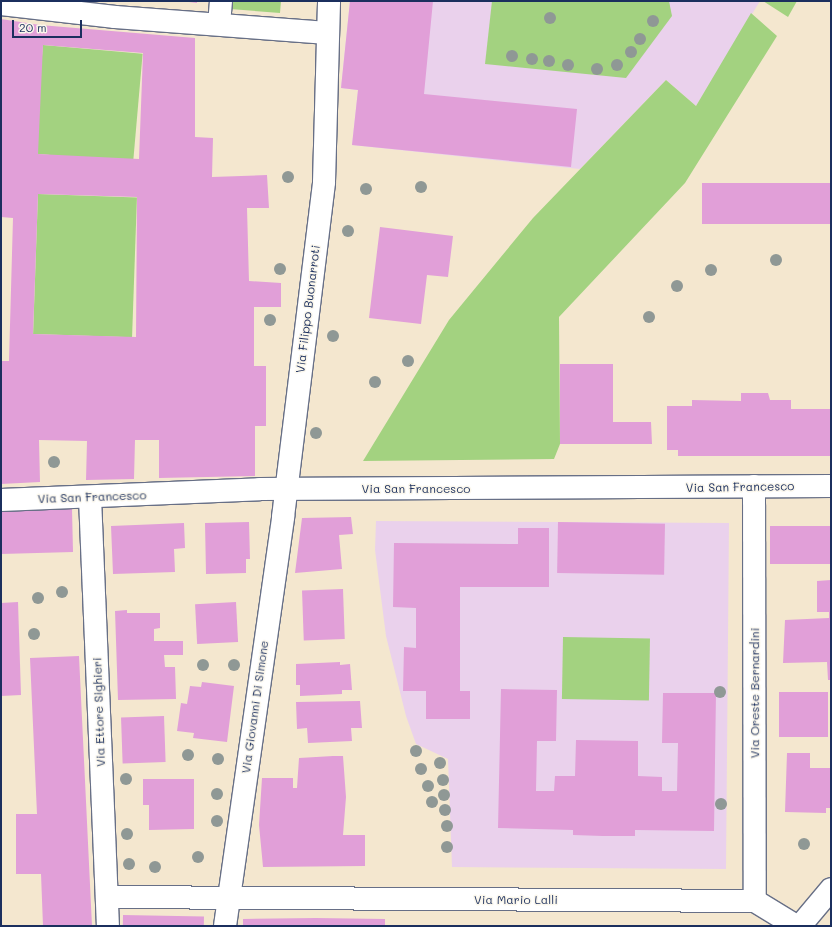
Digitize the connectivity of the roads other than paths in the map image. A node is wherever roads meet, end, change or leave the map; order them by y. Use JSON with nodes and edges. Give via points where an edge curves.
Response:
{"nodes":[{"id":1,"x":221,"y":1,"type":"edge"},
{"id":2,"x":329,"y":1,"type":"edge"},
{"id":3,"x":1,"y":4,"type":"edge"},
{"id":4,"x":219,"y":24,"type":"junction"},
{"id":5,"x":327,"y":33,"type":"junction"},
{"id":6,"x":754,"y":486,"type":"junction"},
{"id":7,"x":831,"y":486,"type":"edge"},
{"id":8,"x":286,"y":489,"type":"junction"},
{"id":9,"x":90,"y":498,"type":"junction"},
{"id":10,"x":1,"y":500,"type":"edge"},
{"id":11,"x":831,"y":889,"type":"edge"},
{"id":12,"x":107,"y":897,"type":"junction"},
{"id":13,"x":229,"y":898,"type":"junction"},
{"id":14,"x":755,"y":901,"type":"junction"},
{"id":15,"x":108,"y":926,"type":"edge"},
{"id":16,"x":225,"y":926,"type":"edge"},
{"id":17,"x":796,"y":926,"type":"edge"},
{"id":18,"x":800,"y":926,"type":"edge"}],
"edges":[{"from":1,"to":4,"type":"street"},
{"from":2,"to":5,"type":"street","name":"Via Filippo Buonarroti"},
{"from":3,"to":4,"type":"street","via":[[115,17]]},
{"from":4,"to":5,"type":"street"},
{"from":5,"to":8,"type":"street","name":"Via Filippo Buonarroti","via":[[324,182]]},
{"from":6,"to":7,"type":"street","name":"Via San Francesco"},
{"from":6,"to":8,"type":"street","name":"Via San Francesco"},
{"from":6,"to":14,"type":"street","name":"Via Oreste Bernardini"},
{"from":8,"to":9,"type":"street","name":"Via San Francesco"},
{"from":8,"to":13,"type":"street","name":"Via Giovanni Di Simone"},
{"from":9,"to":10,"type":"street","name":"Via San Francesco"},
{"from":9,"to":12,"type":"street","name":"Via Ettore Sighieri"},
{"from":11,"to":18,"type":"street"},
{"from":12,"to":13,"type":"street","name":"Via Mario Lalli"},
{"from":12,"to":15,"type":"street","name":"Via Ettore Sighieri"},
{"from":13,"to":14,"type":"street","name":"Via Mario Lalli"},
{"from":13,"to":16,"type":"street","name":"Via Giovanni Di Simone"},
{"from":14,"to":17,"type":"street"}]}
